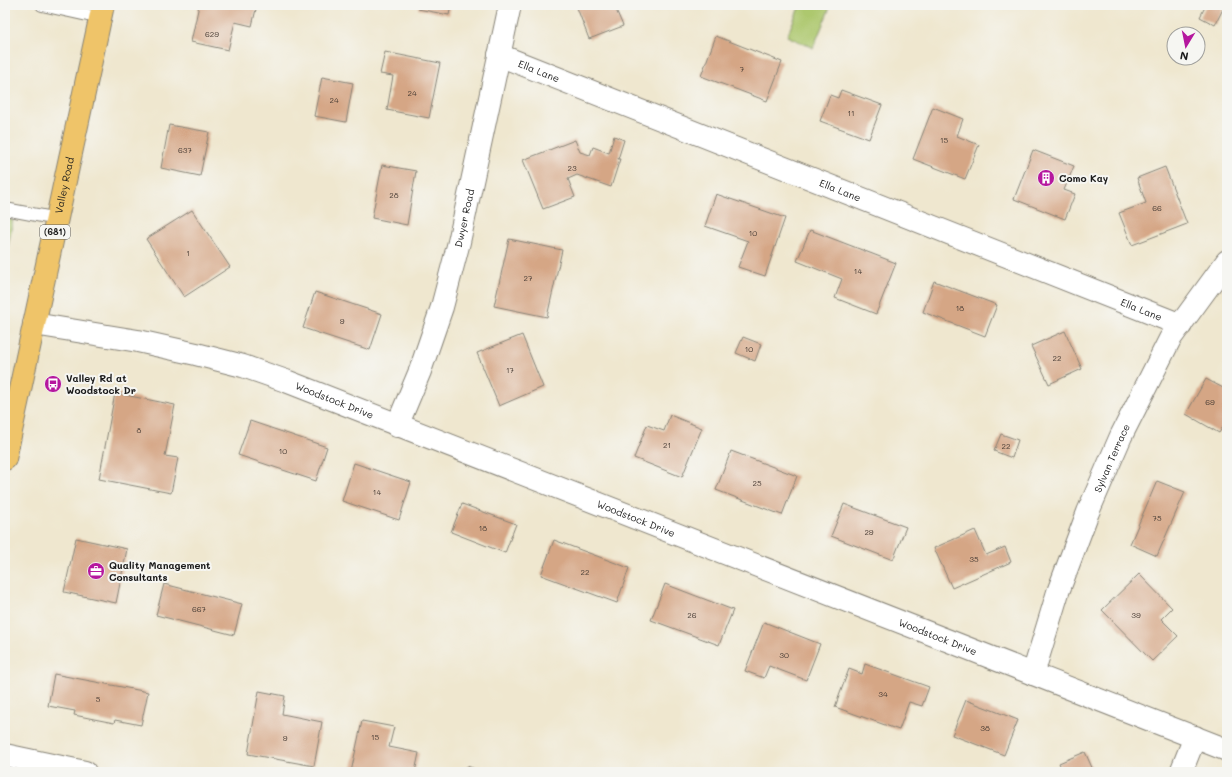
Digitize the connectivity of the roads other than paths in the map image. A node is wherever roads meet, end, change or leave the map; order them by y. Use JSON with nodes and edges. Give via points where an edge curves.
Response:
{"nodes":[{"id":1,"x":42,"y":5,"type":"edge"},
{"id":2,"x":510,"y":5,"type":"edge"},
{"id":3,"x":102,"y":11,"type":"edge"},
{"id":4,"x":499,"y":55,"type":"junction"},
{"id":5,"x":5,"y":209,"type":"edge"},
{"id":6,"x":58,"y":219,"type":"junction"},
{"id":7,"x":1227,"y":261,"type":"edge"},
{"id":8,"x":34,"y":324,"type":"junction"},
{"id":9,"x":1181,"y":325,"type":"junction"},
{"id":10,"x":397,"y":426,"type":"junction"},
{"id":11,"x":5,"y":459,"type":"edge"},
{"id":12,"x":1033,"y":674,"type":"junction"},
{"id":13,"x":1195,"y":737,"type":"junction"},
{"id":14,"x":1227,"y":750,"type":"edge"},
{"id":15,"x":5,"y":755,"type":"edge"},
{"id":16,"x":85,"y":772,"type":"edge"},
{"id":17,"x":1181,"y":772,"type":"edge"}],
"edges":[{"from":1,"to":3,"type":"lane"},
{"from":2,"to":4,"type":"street","name":"Dwyer Road"},
{"from":3,"to":6,"type":"main road","name":"Valley Road","number":"(681)"},
{"from":4,"to":9,"type":"street","name":"Ella Lane"},
{"from":4,"to":10,"type":"street","name":"Dwyer Road","via":[[459,242],[442,307],[420,371]]},
{"from":5,"to":6,"type":"lane"},
{"from":6,"to":8,"type":"main road","name":"Valley Road","number":"(681)"},
{"from":7,"to":9,"type":"street","name":"Sylvan Terrace"},
{"from":8,"to":10,"type":"street","name":"Woodstock Drive","via":[[138,340],[243,366]]},
{"from":8,"to":11,"type":"main road","name":"Valley Road","number":"(681)"},
{"from":9,"to":12,"type":"street","name":"Sylvan Terrace","via":[[1167,345],[1121,436],[1088,512],[1058,592]]},
{"from":10,"to":12,"type":"street","name":"Woodstock Drive"},
{"from":12,"to":13,"type":"street","name":"Woodstock Drive"},
{"from":13,"to":14,"type":"street","name":"Woodstock Drive"},
{"from":13,"to":17,"type":"street"},
{"from":15,"to":16,"type":"street"}]}
